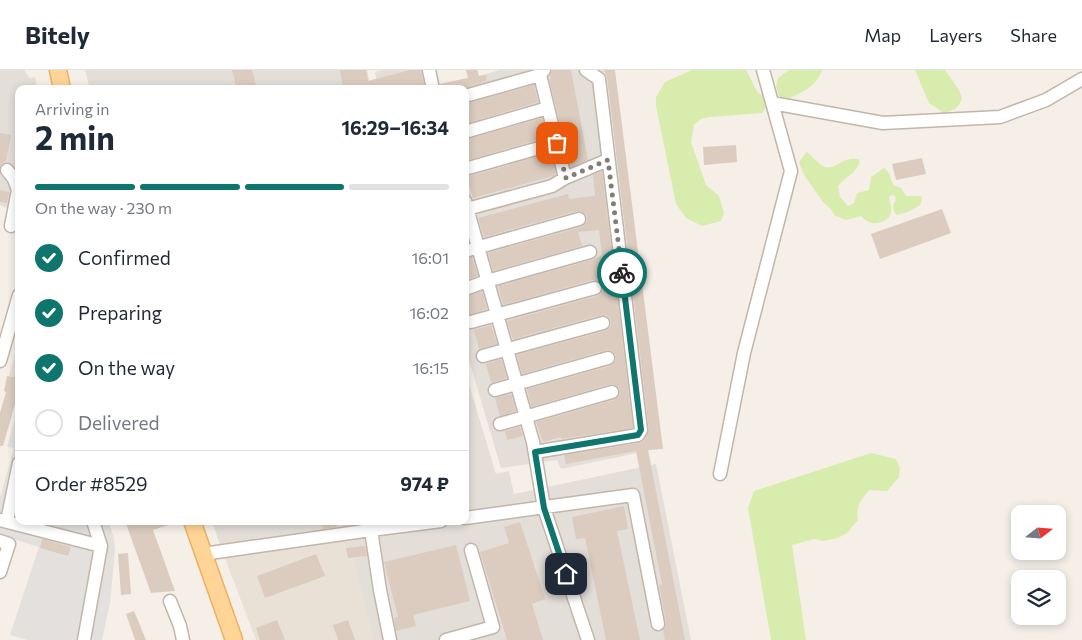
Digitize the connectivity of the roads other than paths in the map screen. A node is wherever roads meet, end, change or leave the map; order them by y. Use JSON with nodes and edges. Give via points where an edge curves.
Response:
{"nodes":[{"id":1,"x":58,"y":70,"type":"edge"},
{"id":2,"x":429,"y":70,"type":"edge"},
{"id":3,"x":586,"y":70,"type":"edge"},
{"id":4,"x":763,"y":70,"type":"edge"},
{"id":5,"x":542,"y":73,"type":"edge"},
{"id":6,"x":1082,"y":79,"type":"edge"},
{"id":7,"x":61,"y":85,"type":"edge"},
{"id":8,"x":432,"y":85,"type":"edge"},
{"id":9,"x":469,"y":95,"type":"edge"},
{"id":10,"x":772,"y":102,"type":"junction"},
{"id":11,"x":548,"y":108,"type":"junction"},
{"id":12,"x":469,"y":131,"type":"edge"},
{"id":13,"x":557,"y":143,"type":"junction"},
{"id":14,"x":608,"y":160,"type":"junction"},
{"id":15,"x":469,"y":168,"type":"edge"},
{"id":16,"x":7,"y":170,"type":"dead end"},
{"id":17,"x":566,"y":178,"type":"junction"},
{"id":18,"x":15,"y":182,"type":"edge"},
{"id":19,"x":15,"y":204,"type":"edge"},
{"id":20,"x":469,"y":204,"type":"edge"},
{"id":21,"x":579,"y":218,"type":"dead end"},
{"id":22,"x":10,"y":226,"type":"edge"},
{"id":23,"x":469,"y":227,"type":"edge"},
{"id":24,"x":478,"y":247,"type":"junction"},
{"id":25,"x":469,"y":250,"type":"edge"},
{"id":26,"x":590,"y":252,"type":"dead end"},
{"id":27,"x":488,"y":281,"type":"junction"},
{"id":28,"x":469,"y":288,"type":"edge"},
{"id":29,"x":595,"y":288,"type":"dead end"},
{"id":30,"x":15,"y":309,"type":"edge"},
{"id":31,"x":497,"y":315,"type":"junction"},
{"id":32,"x":471,"y":322,"type":"dead end"},
{"id":33,"x":603,"y":323,"type":"dead end"},
{"id":34,"x":507,"y":350,"type":"junction"},
{"id":35,"x":483,"y":356,"type":"dead end"},
{"id":36,"x":608,"y":358,"type":"dead end"},
{"id":37,"x":0,"y":361,"type":"edge"},
{"id":38,"x":516,"y":384,"type":"junction"},
{"id":39,"x":495,"y":390,"type":"dead end"},
{"id":40,"x":612,"y":392,"type":"dead end"},
{"id":41,"x":526,"y":416,"type":"junction"},
{"id":42,"x":500,"y":424,"type":"dead end"},
{"id":43,"x":535,"y":452,"type":"junction"},
{"id":44,"x":720,"y":474,"type":"dead end"},
{"id":45,"x":15,"y":477,"type":"edge"},
{"id":46,"x":544,"y":508,"type":"junction"},
{"id":47,"x":469,"y":517,"type":"edge"},
{"id":48,"x":3,"y":520,"type":"edge"},
{"id":49,"x":22,"y":525,"type":"edge"},
{"id":50,"x":94,"y":525,"type":"edge"},
{"id":51,"x":193,"y":525,"type":"edge"},
{"id":52,"x":410,"y":525,"type":"edge"},
{"id":53,"x":371,"y":530,"type":"junction"},
{"id":54,"x":0,"y":541,"type":"edge"},
{"id":55,"x":102,"y":546,"type":"junction"},
{"id":56,"x":471,"y":550,"type":"dead end"},
{"id":57,"x":203,"y":554,"type":"junction"},
{"id":58,"x":0,"y":572,"type":"edge"},
{"id":59,"x":170,"y":601,"type":"dead end"},
{"id":60,"x":658,"y":624,"type":"dead end"},
{"id":61,"x":84,"y":640,"type":"edge"},
{"id":62,"x":183,"y":640,"type":"edge"},
{"id":63,"x":234,"y":640,"type":"edge"},
{"id":64,"x":390,"y":640,"type":"edge"},
{"id":65,"x":446,"y":640,"type":"edge"},
{"id":66,"x":588,"y":640,"type":"edge"}],
"edges":[{"from":1,"to":7,"type":"main road"},
{"from":2,"to":8,"type":"street"},
{"from":3,"to":14,"type":"street","via":[[599,79]]},
{"from":4,"to":10,"type":"street"},
{"from":5,"to":9,"type":"street"},
{"from":5,"to":11,"type":"street"},
{"from":6,"to":10,"type":"street","via":[[1046,100],[1000,117],[883,123]]},
{"from":10,"to":44,"type":"street","via":[[791,171],[744,353]]},
{"from":11,"to":12,"type":"street"},
{"from":11,"to":13,"type":"street"},
{"from":13,"to":15,"type":"street"},
{"from":13,"to":17,"type":"street"},
{"from":14,"to":17,"type":"street"},
{"from":14,"to":43,"type":"street","via":[[641,430],[638,435]]},
{"from":16,"to":18,"type":"street"},
{"from":17,"to":20,"type":"street","via":[[552,186]]},
{"from":19,"to":22,"type":"street"},
{"from":21,"to":24,"type":"street"},
{"from":23,"to":24,"type":"street"},
{"from":24,"to":25,"type":"street"},
{"from":24,"to":27,"type":"street"},
{"from":26,"to":27,"type":"street"},
{"from":27,"to":28,"type":"street"},
{"from":27,"to":31,"type":"street"},
{"from":29,"to":31,"type":"street"},
{"from":30,"to":37,"type":"street"},
{"from":31,"to":32,"type":"street"},
{"from":31,"to":34,"type":"street"},
{"from":33,"to":34,"type":"street"},
{"from":34,"to":35,"type":"street"},
{"from":34,"to":38,"type":"street"},
{"from":36,"to":38,"type":"street"},
{"from":38,"to":39,"type":"street"},
{"from":38,"to":41,"type":"street"},
{"from":40,"to":41,"type":"street"},
{"from":41,"to":42,"type":"street"},
{"from":41,"to":43,"type":"street"},
{"from":43,"to":46,"type":"street"},
{"from":45,"to":48,"type":"street"},
{"from":46,"to":47,"type":"street"},
{"from":46,"to":60,"type":"street","via":[[633,495]]},
{"from":46,"to":66,"type":"street"},
{"from":49,"to":55,"type":"street"},
{"from":50,"to":55,"type":"street"},
{"from":51,"to":57,"type":"main road"},
{"from":52,"to":53,"type":"street"},
{"from":53,"to":57,"type":"street"},
{"from":53,"to":64,"type":"street"},
{"from":54,"to":58,"type":"street","via":[[9,544]]},
{"from":55,"to":61,"type":"street"},
{"from":56,"to":65,"type":"street","via":[[493,627]]},
{"from":57,"to":63,"type":"main road"},
{"from":59,"to":62,"type":"street"}]}
